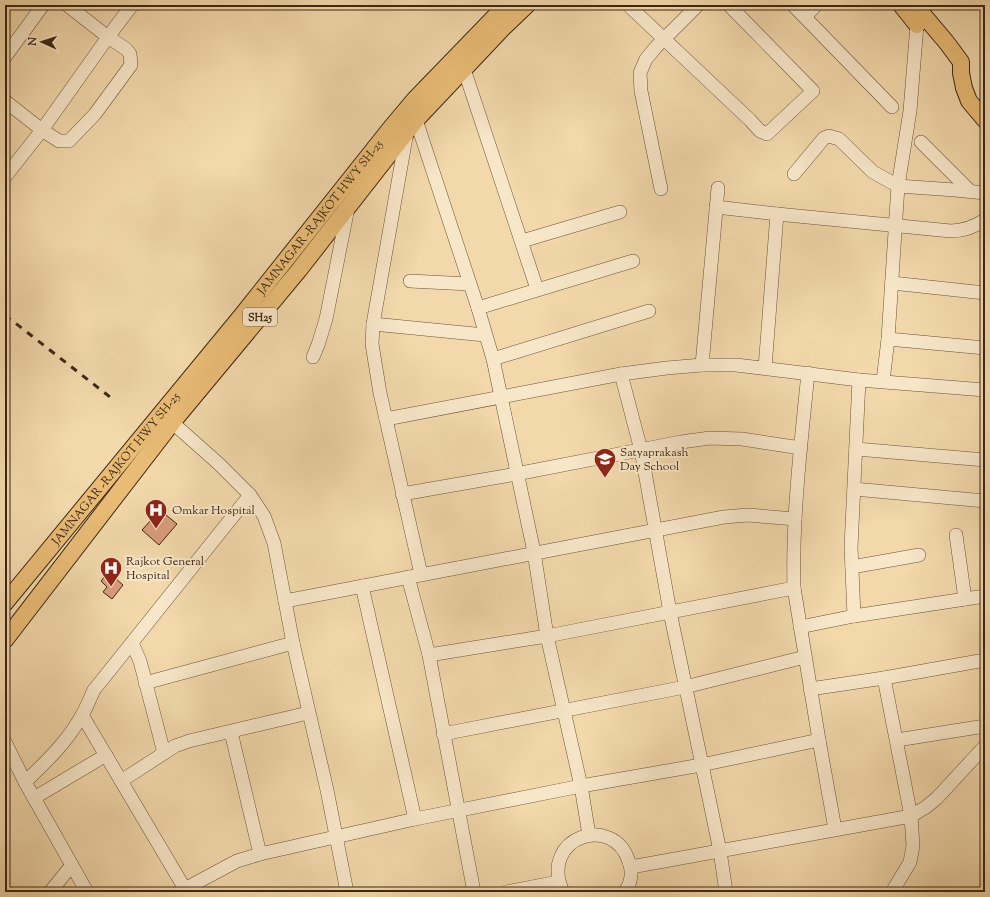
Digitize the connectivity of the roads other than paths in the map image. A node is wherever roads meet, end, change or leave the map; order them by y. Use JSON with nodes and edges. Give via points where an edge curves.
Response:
{"nodes":[{"id":1,"x":43,"y":5,"type":"edge"},
{"id":2,"x":67,"y":5,"type":"edge"},
{"id":3,"x":132,"y":5,"type":"edge"},
{"id":4,"x":506,"y":5,"type":"edge"},
{"id":5,"x":527,"y":5,"type":"edge"},
{"id":6,"x":628,"y":5,"type":"edge"},
{"id":7,"x":698,"y":5,"type":"edge"},
{"id":8,"x":728,"y":5,"type":"edge"},
{"id":9,"x":793,"y":5,"type":"edge"},
{"id":10,"x":816,"y":5,"type":"edge"},
{"id":11,"x":901,"y":5,"type":"edge"},
{"id":12,"x":915,"y":5,"type":"edge"},
{"id":13,"x":804,"y":17,"type":"junction"},
{"id":14,"x":917,"y":24,"type":"junction"},
{"id":15,"x":108,"y":37,"type":"junction"},
{"id":16,"x":664,"y":39,"type":"junction"},
{"id":17,"x":5,"y":57,"type":"edge"},
{"id":18,"x":464,"y":69,"type":"junction"},
{"id":19,"x":961,"y":73,"type":"junction"},
{"id":20,"x":5,"y":101,"type":"edge"},
{"id":21,"x":892,"y":107,"type":"dead end"},
{"id":22,"x":411,"y":120,"type":"junction"},
{"id":23,"x":985,"y":120,"type":"edge"},
{"id":24,"x":42,"y":130,"type":"junction"},
{"id":25,"x":921,"y":142,"type":"dead end"},
{"id":26,"x":794,"y":174,"type":"dead end"},
{"id":27,"x":5,"y":177,"type":"edge"},
{"id":28,"x":898,"y":186,"type":"junction"},
{"id":29,"x":718,"y":188,"type":"dead end"},
{"id":30,"x":661,"y":189,"type":"dead end"},
{"id":31,"x":970,"y":191,"type":"junction"},
{"id":32,"x":985,"y":193,"type":"edge"},
{"id":33,"x":716,"y":207,"type":"junction"},
{"id":34,"x":348,"y":208,"type":"junction"},
{"id":35,"x":620,"y":212,"type":"dead end"},
{"id":36,"x":777,"y":214,"type":"junction"},
{"id":37,"x":985,"y":220,"type":"edge"},
{"id":38,"x":896,"y":226,"type":"junction"},
{"id":39,"x":522,"y":241,"type":"junction"},
{"id":40,"x":633,"y":261,"type":"dead end"},
{"id":41,"x":410,"y":281,"type":"dead end"},
{"id":42,"x":469,"y":284,"type":"junction"},
{"id":43,"x":892,"y":284,"type":"junction"},
{"id":44,"x":537,"y":290,"type":"junction"},
{"id":45,"x":985,"y":293,"type":"edge"},
{"id":46,"x":478,"y":308,"type":"junction"},
{"id":47,"x":649,"y":311,"type":"dead end"},
{"id":48,"x":373,"y":324,"type":"junction"},
{"id":49,"x":485,"y":335,"type":"junction"},
{"id":50,"x":888,"y":339,"type":"junction"},
{"id":51,"x":985,"y":348,"type":"edge"},
{"id":52,"x":313,"y":357,"type":"dead end"},
{"id":53,"x":493,"y":359,"type":"junction"},
{"id":54,"x":702,"y":365,"type":"junction"},
{"id":55,"x":765,"y":368,"type":"junction"},
{"id":56,"x":808,"y":373,"type":"junction"},
{"id":57,"x":621,"y":374,"type":"junction"},
{"id":58,"x":859,"y":380,"type":"junction"},
{"id":59,"x":883,"y":381,"type":"junction"},
{"id":60,"x":985,"y":390,"type":"edge"},
{"id":61,"x":502,"y":397,"type":"junction"},
{"id":62,"x":167,"y":418,"type":"junction"},
{"id":63,"x":386,"y":419,"type":"junction"},
{"id":64,"x":801,"y":448,"type":"junction"},
{"id":65,"x":856,"y":449,"type":"junction"},
{"id":66,"x":641,"y":450,"type":"junction"},
{"id":67,"x":985,"y":460,"type":"edge"},
{"id":68,"x":516,"y":474,"type":"junction"},
{"id":69,"x":854,"y":489,"type":"junction"},
{"id":70,"x":250,"y":494,"type":"junction"},
{"id":71,"x":402,"y":494,"type":"junction"},
{"id":72,"x":985,"y":501,"type":"edge"},
{"id":73,"x":795,"y":519,"type":"junction"},
{"id":74,"x":656,"y":530,"type":"junction"},
{"id":75,"x":956,"y":535,"type":"dead end"},
{"id":76,"x":534,"y":552,"type":"junction"},
{"id":77,"x":919,"y":555,"type":"dead end"},
{"id":78,"x":852,"y":566,"type":"junction"},
{"id":79,"x":414,"y":576,"type":"junction"},
{"id":80,"x":362,"y":586,"type":"junction"},
{"id":81,"x":794,"y":588,"type":"junction"},
{"id":82,"x":985,"y":596,"type":"edge"},
{"id":83,"x":965,"y":599,"type":"junction"},
{"id":84,"x":285,"y":601,"type":"junction"},
{"id":85,"x":5,"y":603,"type":"edge"},
{"id":86,"x":670,"y":612,"type":"junction"},
{"id":87,"x":854,"y":616,"type":"junction"},
{"id":88,"x":800,"y":627,"type":"junction"},
{"id":89,"x":547,"y":636,"type":"junction"},
{"id":90,"x":5,"y":640,"type":"edge"},
{"id":91,"x":132,"y":643,"type":"junction"},
{"id":92,"x":293,"y":643,"type":"junction"},
{"id":93,"x":429,"y":655,"type":"junction"},
{"id":94,"x":805,"y":658,"type":"junction"},
{"id":95,"x":985,"y":660,"type":"edge"},
{"id":96,"x":884,"y":678,"type":"junction"},
{"id":97,"x":146,"y":683,"type":"junction"},
{"id":98,"x":685,"y":687,"type":"junction"},
{"id":99,"x":810,"y":689,"type":"junction"},
{"id":100,"x":564,"y":710,"type":"junction"},
{"id":101,"x":308,"y":713,"type":"junction"},
{"id":102,"x":82,"y":715,"type":"junction"},
{"id":103,"x":985,"y":726,"type":"edge"},
{"id":104,"x":231,"y":732,"type":"junction"},
{"id":105,"x":443,"y":734,"type":"junction"},
{"id":106,"x":819,"y":740,"type":"junction"},
{"id":107,"x":896,"y":740,"type":"junction"},
{"id":108,"x":5,"y":742,"type":"edge"},
{"id":109,"x":985,"y":746,"type":"edge"},
{"id":110,"x":164,"y":753,"type":"junction"},
{"id":111,"x":106,"y":755,"type":"junction"},
{"id":112,"x":701,"y":765,"type":"junction"},
{"id":113,"x":121,"y":781,"type":"junction"},
{"id":114,"x":25,"y":782,"type":"junction"},
{"id":115,"x":581,"y":786,"type":"junction"},
{"id":116,"x":34,"y":798,"type":"junction"},
{"id":117,"x":458,"y":811,"type":"junction"},
{"id":118,"x":911,"y":816,"type":"junction"},
{"id":119,"x":415,"y":819,"type":"junction"},
{"id":120,"x":835,"y":829,"type":"junction"},
{"id":121,"x":589,"y":835,"type":"junction"},
{"id":122,"x":336,"y":836,"type":"junction"},
{"id":123,"x":720,"y":851,"type":"junction"},
{"id":124,"x":260,"y":854,"type":"junction"},
{"id":125,"x":72,"y":865,"type":"junction"},
{"id":126,"x":631,"y":867,"type":"junction"},
{"id":127,"x":560,"y":887,"type":"edge"},
{"id":128,"x":182,"y":891,"type":"edge"},
{"id":129,"x":50,"y":892,"type":"edge"},
{"id":130,"x":87,"y":892,"type":"edge"},
{"id":131,"x":348,"y":892,"type":"edge"},
{"id":132,"x":474,"y":892,"type":"edge"},
{"id":133,"x":506,"y":892,"type":"edge"},
{"id":134,"x":625,"y":892,"type":"edge"},
{"id":135,"x":726,"y":892,"type":"edge"},
{"id":136,"x":892,"y":892,"type":"edge"}],
"edges":[{"from":1,"to":17,"type":"street"},
{"from":2,"to":15,"type":"street"},
{"from":3,"to":15,"type":"street"},
{"from":4,"to":22,"type":"main road","name":"JAMNAGAR -RAJKOT HWY SH-25","number":"SH25"},
{"from":5,"to":18,"type":"main road","number":"SH25"},
{"from":6,"to":16,"type":"street"},
{"from":7,"to":16,"type":"street"},
{"from":8,"to":16,"type":"street","via":[[814,91],[767,134],[760,131]]},
{"from":9,"to":13,"type":"street"},
{"from":10,"to":13,"type":"street"},
{"from":11,"to":14,"type":"main road"},
{"from":12,"to":19,"type":"main road","via":[[961,62]]},
{"from":13,"to":21,"type":"street"},
{"from":14,"to":19,"type":"main road","via":[[952,67]]},
{"from":14,"to":28,"type":"street","via":[[910,111]]},
{"from":15,"to":24,"type":"street"},
{"from":15,"to":24,"type":"street","via":[[126,49],[130,54],[131,65],[95,114],[69,141],[59,141]]},
{"from":16,"to":30,"type":"street","via":[[646,59],[640,73],[641,91]]},
{"from":18,"to":22,"type":"main road","number":"SH25"},
{"from":18,"to":39,"type":"street","via":[[513,221]]},
{"from":19,"to":23,"type":"main road","via":[[969,101]]},
{"from":20,"to":24,"type":"street"},
{"from":22,"to":34,"type":"main road","number":"SH25"},
{"from":22,"to":42,"type":"street"},
{"from":22,"to":48,"type":"street"},
{"from":22,"to":62,"type":"main road","name":"JAMNAGAR -RAJKOT HWY SH-25","number":"SH25"},
{"from":24,"to":27,"type":"street"},
{"from":25,"to":31,"type":"street"},
{"from":26,"to":28,"type":"street","via":[[824,138],[834,136],[873,172]]},
{"from":28,"to":31,"type":"street"},
{"from":28,"to":38,"type":"street"},
{"from":29,"to":33,"type":"street"},
{"from":31,"to":32,"type":"street"},
{"from":33,"to":36,"type":"street"},
{"from":33,"to":54,"type":"street"},
{"from":34,"to":52,"type":"street","via":[[326,319]]},
{"from":34,"to":62,"type":"main road","number":"SH25","via":[[299,270]]},
{"from":35,"to":39,"type":"street"},
{"from":36,"to":38,"type":"street"},
{"from":36,"to":55,"type":"street"},
{"from":37,"to":38,"type":"street","via":[[963,231]]},
{"from":38,"to":43,"type":"street"},
{"from":39,"to":44,"type":"street"},
{"from":40,"to":44,"type":"street"},
{"from":41,"to":42,"type":"street"},
{"from":42,"to":46,"type":"street"},
{"from":43,"to":45,"type":"street"},
{"from":43,"to":50,"type":"street"},
{"from":44,"to":46,"type":"street"},
{"from":46,"to":49,"type":"street"},
{"from":47,"to":53,"type":"street"},
{"from":48,"to":49,"type":"street"},
{"from":48,"to":63,"type":"street","via":[[372,344]]},
{"from":49,"to":53,"type":"street"},
{"from":50,"to":51,"type":"street"},
{"from":50,"to":59,"type":"street"},
{"from":53,"to":61,"type":"street"},
{"from":54,"to":55,"type":"street"},
{"from":54,"to":57,"type":"street"},
{"from":55,"to":56,"type":"street"},
{"from":56,"to":58,"type":"street"},
{"from":56,"to":64,"type":"street"},
{"from":57,"to":61,"type":"street"},
{"from":57,"to":66,"type":"street"},
{"from":58,"to":59,"type":"street"},
{"from":58,"to":65,"type":"street"},
{"from":59,"to":60,"type":"street"},
{"from":61,"to":63,"type":"street"},
{"from":61,"to":68,"type":"street"},
{"from":62,"to":70,"type":"street"},
{"from":62,"to":85,"type":"main road","name":"JAMNAGAR -RAJKOT HWY SH-25","number":"SH25"},
{"from":62,"to":90,"type":"main road","number":"SH25"},
{"from":63,"to":71,"type":"street"},
{"from":64,"to":66,"type":"street","via":[[742,439],[710,438]]},
{"from":64,"to":73,"type":"street"},
{"from":65,"to":67,"type":"street"},
{"from":65,"to":69,"type":"street"},
{"from":66,"to":68,"type":"street"},
{"from":66,"to":74,"type":"street"},
{"from":68,"to":71,"type":"street"},
{"from":68,"to":76,"type":"street"},
{"from":69,"to":72,"type":"street"},
{"from":69,"to":78,"type":"street"},
{"from":70,"to":84,"type":"street","via":[[264,516],[274,543]]},
{"from":70,"to":91,"type":"street"},
{"from":71,"to":79,"type":"street"},
{"from":73,"to":74,"type":"street","via":[[748,515]]},
{"from":73,"to":81,"type":"street"},
{"from":74,"to":76,"type":"street"},
{"from":74,"to":86,"type":"street"},
{"from":75,"to":83,"type":"street"},
{"from":76,"to":79,"type":"street"},
{"from":76,"to":89,"type":"street"},
{"from":77,"to":78,"type":"street"},
{"from":78,"to":87,"type":"street"},
{"from":79,"to":80,"type":"street"},
{"from":79,"to":93,"type":"street"},
{"from":80,"to":84,"type":"street"},
{"from":80,"to":119,"type":"street"},
{"from":81,"to":86,"type":"street"},
{"from":81,"to":88,"type":"street"},
{"from":82,"to":83,"type":"street"},
{"from":83,"to":87,"type":"street"},
{"from":84,"to":92,"type":"street"},
{"from":86,"to":89,"type":"street"},
{"from":86,"to":98,"type":"street"},
{"from":87,"to":88,"type":"street"},
{"from":88,"to":94,"type":"street"},
{"from":89,"to":93,"type":"street"},
{"from":89,"to":100,"type":"street"},
{"from":91,"to":97,"type":"street"},
{"from":91,"to":102,"type":"street","via":[[94,690]]},
{"from":92,"to":97,"type":"street"},
{"from":92,"to":101,"type":"street"},
{"from":93,"to":105,"type":"street"},
{"from":94,"to":98,"type":"street"},
{"from":94,"to":99,"type":"street"},
{"from":95,"to":96,"type":"street"},
{"from":96,"to":99,"type":"street"},
{"from":96,"to":107,"type":"street"},
{"from":97,"to":110,"type":"street"},
{"from":98,"to":100,"type":"street"},
{"from":98,"to":112,"type":"street"},
{"from":99,"to":106,"type":"street"},
{"from":100,"to":105,"type":"street"},
{"from":100,"to":115,"type":"street"},
{"from":101,"to":104,"type":"street"},
{"from":101,"to":122,"type":"street"},
{"from":102,"to":111,"type":"street"},
{"from":102,"to":114,"type":"street","via":[[53,755]]},
{"from":103,"to":107,"type":"street"},
{"from":104,"to":110,"type":"street","via":[[189,740]]},
{"from":104,"to":124,"type":"street"},
{"from":105,"to":117,"type":"street"},
{"from":106,"to":112,"type":"street"},
{"from":106,"to":120,"type":"street"},
{"from":107,"to":118,"type":"street"},
{"from":108,"to":114,"type":"street"},
{"from":109,"to":118,"type":"street","via":[[937,798]]},
{"from":110,"to":113,"type":"street"},
{"from":111,"to":113,"type":"street"},
{"from":111,"to":116,"type":"street"},
{"from":112,"to":115,"type":"street"},
{"from":112,"to":123,"type":"street"},
{"from":113,"to":128,"type":"street"},
{"from":114,"to":116,"type":"street"},
{"from":115,"to":117,"type":"street"},
{"from":115,"to":121,"type":"street"},
{"from":116,"to":125,"type":"street"},
{"from":117,"to":119,"type":"street"},
{"from":117,"to":132,"type":"street"},
{"from":118,"to":120,"type":"street"},
{"from":118,"to":136,"type":"street","via":[[913,846],[910,862]]},
{"from":119,"to":122,"type":"street"},
{"from":120,"to":123,"type":"street"},
{"from":121,"to":126,"type":"street","via":[[601,836],[621,846],[628,856]]},
{"from":121,"to":127,"type":"street","via":[[577,839],[560,857],[557,869]]},
{"from":122,"to":124,"type":"street"},
{"from":122,"to":131,"type":"street"},
{"from":123,"to":126,"type":"street"},
{"from":123,"to":135,"type":"street"},
{"from":124,"to":128,"type":"street","via":[[237,861]]},
{"from":125,"to":129,"type":"street"},
{"from":125,"to":130,"type":"street"},
{"from":126,"to":134,"type":"street","via":[[631,877]]},
{"from":127,"to":133,"type":"street"}]}
